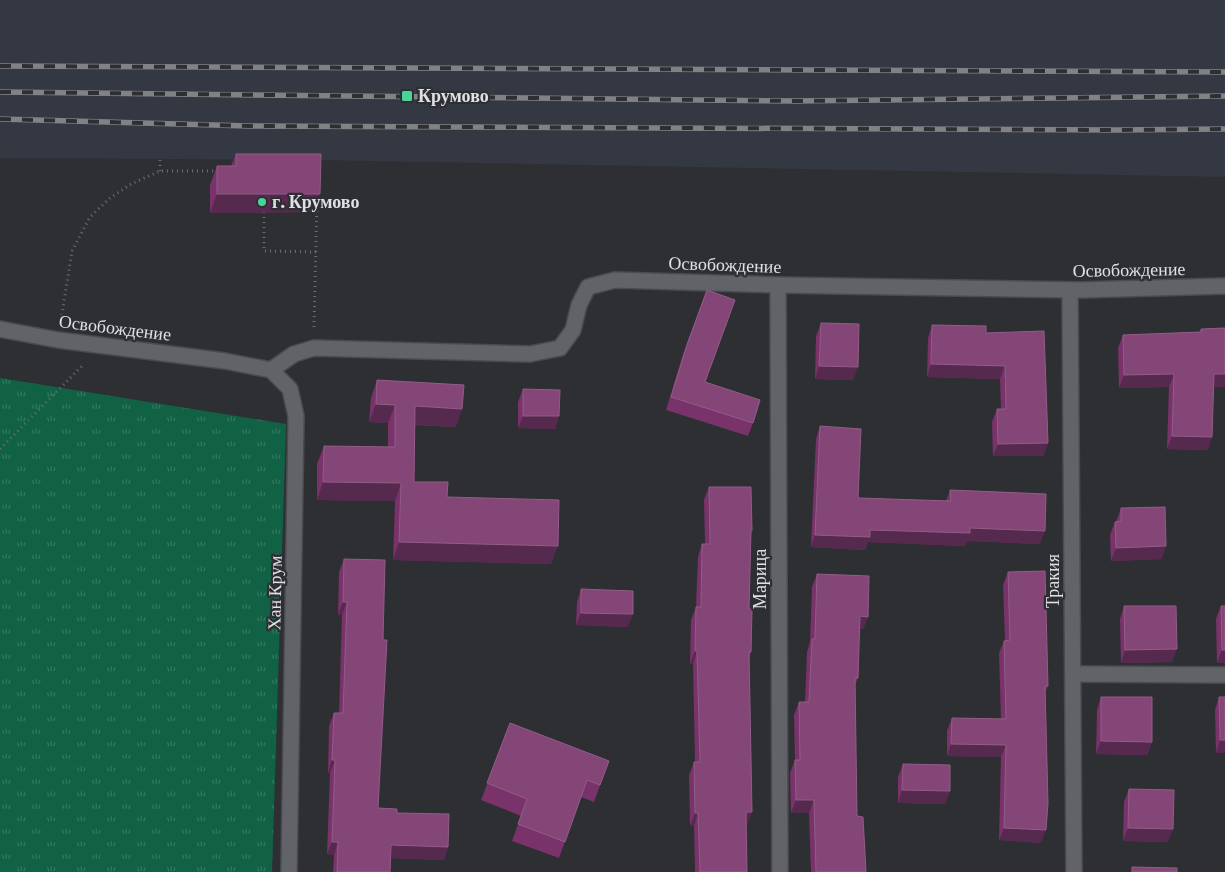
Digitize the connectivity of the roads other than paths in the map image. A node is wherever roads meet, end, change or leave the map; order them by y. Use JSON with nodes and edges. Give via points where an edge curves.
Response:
{"nodes":[{"id":1,"x":778,"y":285,"type":"junction"},
{"id":2,"x":1225,"y":286,"type":"edge"},
{"id":3,"x":1070,"y":290,"type":"junction"},
{"id":4,"x":0,"y":329,"type":"edge"},
{"id":5,"x":271,"y":370,"type":"junction"},
{"id":6,"x":1073,"y":674,"type":"junction"},
{"id":7,"x":1225,"y":675,"type":"edge"},
{"id":8,"x":288,"y":872,"type":"edge"},
{"id":9,"x":780,"y":872,"type":"edge"},
{"id":10,"x":1074,"y":872,"type":"edge"}],
"edges":[{"from":1,"to":3,"type":"street","name":"Освобождение"},
{"from":1,"to":5,"type":"street","name":"Освобождение","via":[[615,280],[588,287],[579,305],[573,330],[560,348],[530,354],[314,348],[294,354]]},
{"from":1,"to":9,"type":"street","name":"Марица"},
{"from":2,"to":3,"type":"street","name":"Освобождение"},
{"from":3,"to":6,"type":"street","name":"Тракия"},
{"from":4,"to":5,"type":"street","name":"Освобождение"},
{"from":5,"to":8,"type":"street","name":"Хан Крум","via":[[290,388],[296,416]]},
{"from":6,"to":7,"type":"street"},
{"from":6,"to":10,"type":"street","name":"Тракия"}]}
